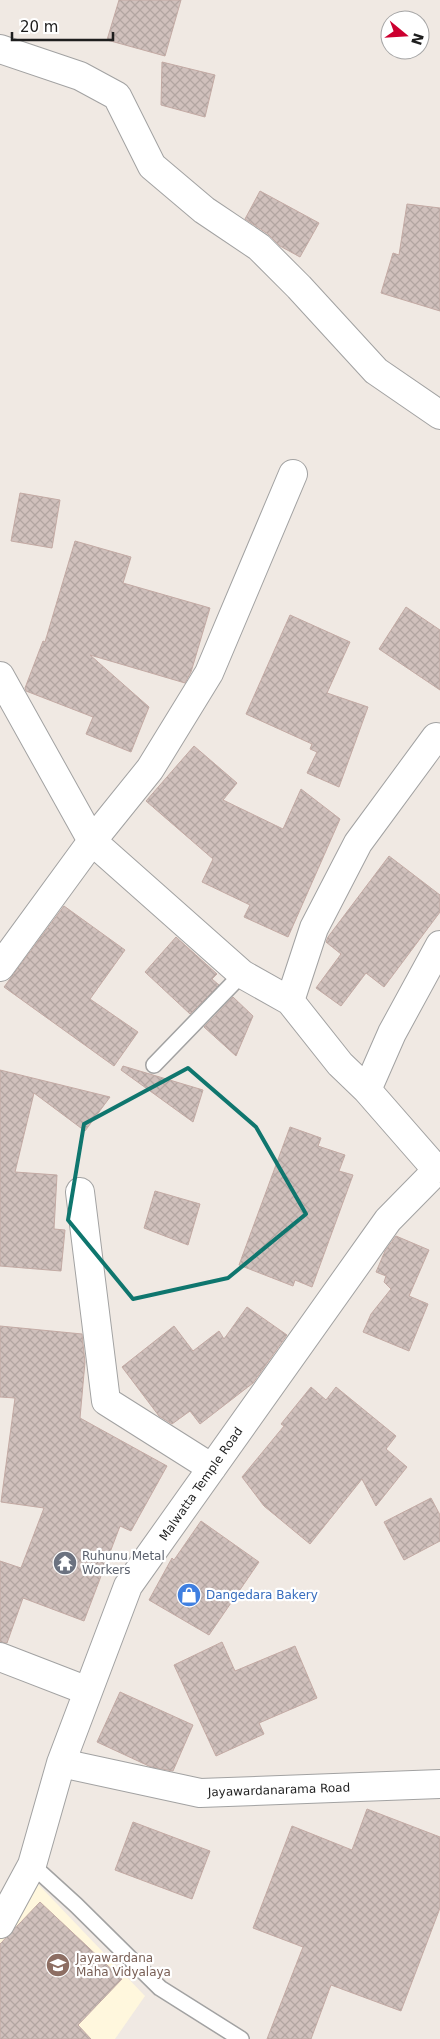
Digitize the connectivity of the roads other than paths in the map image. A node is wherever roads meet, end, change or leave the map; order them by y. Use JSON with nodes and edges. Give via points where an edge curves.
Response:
{"nodes":[{"id":1,"x":0,"y":49,"type":"edge"},
{"id":2,"x":440,"y":415,"type":"edge"},
{"id":3,"x":293,"y":474,"type":"dead end"},
{"id":4,"x":0,"y":676,"type":"edge"},
{"id":5,"x":436,"y":737,"type":"dead end"},
{"id":6,"x":92,"y":842,"type":"junction"},
{"id":7,"x":440,"y":945,"type":"edge"},
{"id":8,"x":0,"y":967,"type":"edge"},
{"id":9,"x":242,"y":974,"type":"junction"},
{"id":10,"x":290,"y":1001,"type":"junction"},
{"id":11,"x":154,"y":1065,"type":"dead end"},
{"id":12,"x":367,"y":1090,"type":"junction"},
{"id":13,"x":438,"y":1168,"type":"edge"},
{"id":14,"x":80,"y":1192,"type":"dead end"},
{"id":15,"x":212,"y":1468,"type":"junction"},
{"id":16,"x":0,"y":1657,"type":"edge"},
{"id":17,"x":88,"y":1691,"type":"junction"},
{"id":18,"x":61,"y":1763,"type":"junction"},
{"id":19,"x":440,"y":1784,"type":"edge"},
{"id":20,"x":32,"y":1865,"type":"junction"},
{"id":21,"x":0,"y":1924,"type":"edge"},
{"id":22,"x":241,"y":2039,"type":"edge"}],
"edges":[{"from":1,"to":2,"type":"street","via":[[80,76],[117,96],[152,166],[204,210],[259,247],[376,371]]},
{"from":3,"to":6,"type":"street","via":[[209,673],[150,768]]},
{"from":4,"to":6,"type":"street"},
{"from":5,"to":10,"type":"street","via":[[358,843],[314,928]]},
{"from":6,"to":8,"type":"street"},
{"from":6,"to":9,"type":"street"},
{"from":7,"to":12,"type":"street","via":[[392,1033]]},
{"from":9,"to":10,"type":"street"},
{"from":9,"to":11,"type":"lane"},
{"from":10,"to":12,"type":"street","via":[[340,1064]]},
{"from":12,"to":13,"type":"street"},
{"from":13,"to":15,"type":"street","name":"Malwatta Temple Road","via":[[388,1220]]},
{"from":14,"to":15,"type":"street","via":[[106,1401]]},
{"from":15,"to":17,"type":"street","name":"Malwatta Temple Road","via":[[128,1586]]},
{"from":16,"to":17,"type":"street"},
{"from":17,"to":18,"type":"street","name":"Malwatta Temple Road"},
{"from":18,"to":19,"type":"street","name":"Jayawardanarama Road","via":[[200,1793]]},
{"from":18,"to":20,"type":"street","name":"Malwatta Temple Road"},
{"from":20,"to":21,"type":"street","name":"Malwatta Temple Road"},
{"from":20,"to":22,"type":"lane","via":[[160,1988]]}]}
